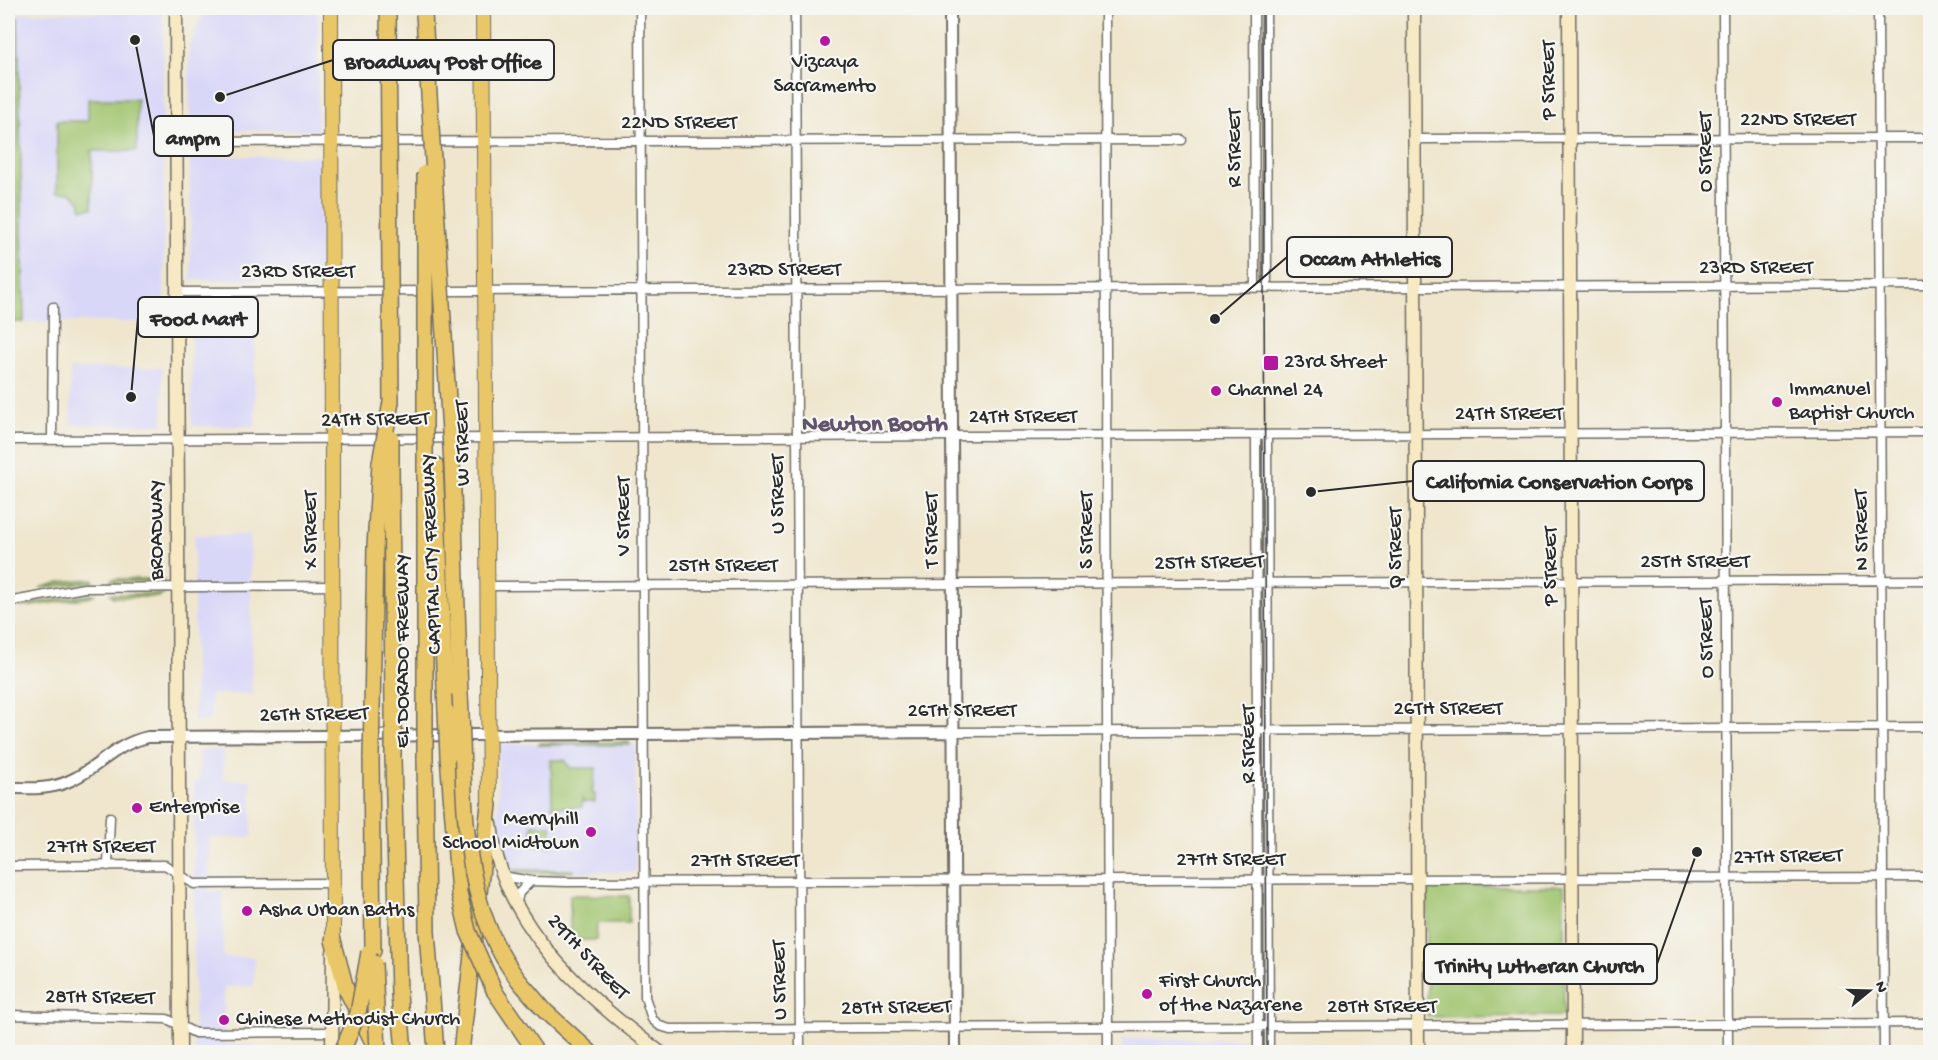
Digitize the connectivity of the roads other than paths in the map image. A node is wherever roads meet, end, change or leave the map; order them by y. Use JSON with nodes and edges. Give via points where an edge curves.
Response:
{"nodes":[{"id":1,"x":176,"y":8,"type":"edge"},
{"id":2,"x":331,"y":8,"type":"edge"},
{"id":3,"x":388,"y":8,"type":"edge"},
{"id":4,"x":483,"y":8,"type":"edge"},
{"id":5,"x":640,"y":8,"type":"edge"},
{"id":6,"x":795,"y":8,"type":"edge"},
{"id":7,"x":950,"y":8,"type":"edge"},
{"id":8,"x":1105,"y":8,"type":"edge"},
{"id":9,"x":1254,"y":8,"type":"edge"},
{"id":10,"x":1266,"y":8,"type":"edge"},
{"id":11,"x":1414,"y":8,"type":"edge"},
{"id":12,"x":1569,"y":8,"type":"edge"},
{"id":13,"x":1723,"y":8,"type":"edge"},
{"id":14,"x":1878,"y":8,"type":"edge"},
{"id":15,"x":424,"y":11,"type":"edge"},
{"id":16,"x":1414,"y":138,"type":"junction"},
{"id":17,"x":1570,"y":138,"type":"junction"},
{"id":18,"x":1725,"y":138,"type":"junction"},
{"id":19,"x":1879,"y":138,"type":"junction"},
{"id":20,"x":1930,"y":138,"type":"edge"},
{"id":21,"x":1105,"y":140,"type":"junction"},
{"id":22,"x":1182,"y":140,"type":"dead end"},
{"id":23,"x":796,"y":141,"type":"junction"},
{"id":24,"x":951,"y":141,"type":"junction"},
{"id":25,"x":177,"y":142,"type":"junction"},
{"id":26,"x":331,"y":142,"type":"junction"},
{"id":27,"x":642,"y":142,"type":"junction"},
{"id":28,"x":484,"y":143,"type":"junction"},
{"id":29,"x":425,"y":249,"type":"joint"},
{"id":30,"x":1930,"y":285,"type":"edge"},
{"id":31,"x":1570,"y":286,"type":"junction"},
{"id":32,"x":1880,"y":286,"type":"junction"},
{"id":33,"x":1725,"y":287,"type":"junction"},
{"id":34,"x":951,"y":288,"type":"junction"},
{"id":35,"x":1106,"y":288,"type":"junction"},
{"id":36,"x":1255,"y":288,"type":"junction"},
{"id":37,"x":1267,"y":288,"type":"junction"},
{"id":38,"x":1415,"y":288,"type":"junction"},
{"id":39,"x":642,"y":289,"type":"junction"},
{"id":40,"x":797,"y":289,"type":"junction"},
{"id":41,"x":484,"y":290,"type":"junction"},
{"id":42,"x":332,"y":291,"type":"junction"},
{"id":43,"x":177,"y":292,"type":"junction"},
{"id":44,"x":53,"y":307,"type":"dead end"},
{"id":45,"x":1880,"y":432,"type":"junction"},
{"id":46,"x":1930,"y":432,"type":"edge"},
{"id":47,"x":1416,"y":434,"type":"junction"},
{"id":48,"x":1571,"y":434,"type":"junction"},
{"id":49,"x":1725,"y":434,"type":"junction"},
{"id":50,"x":1256,"y":435,"type":"junction"},
{"id":51,"x":1267,"y":435,"type":"junction"},
{"id":52,"x":797,"y":436,"type":"junction"},
{"id":53,"x":952,"y":436,"type":"junction"},
{"id":54,"x":1107,"y":436,"type":"junction"},
{"id":55,"x":485,"y":438,"type":"junction"},
{"id":56,"x":642,"y":438,"type":"junction"},
{"id":57,"x":8,"y":440,"type":"edge"},
{"id":58,"x":52,"y":440,"type":"junction"},
{"id":59,"x":178,"y":440,"type":"junction"},
{"id":60,"x":333,"y":440,"type":"junction"},
{"id":61,"x":386,"y":463,"type":"junction"},
{"id":62,"x":430,"y":464,"type":"junction"},
{"id":63,"x":1881,"y":580,"type":"junction"},
{"id":64,"x":1930,"y":580,"type":"edge"},
{"id":65,"x":1417,"y":581,"type":"junction"},
{"id":66,"x":1571,"y":581,"type":"junction"},
{"id":67,"x":1257,"y":582,"type":"junction"},
{"id":68,"x":1267,"y":582,"type":"junction"},
{"id":69,"x":1725,"y":582,"type":"junction"},
{"id":70,"x":952,"y":584,"type":"junction"},
{"id":71,"x":1105,"y":584,"type":"junction"},
{"id":72,"x":644,"y":585,"type":"junction"},
{"id":73,"x":798,"y":585,"type":"junction"},
{"id":74,"x":334,"y":586,"type":"junction"},
{"id":75,"x":488,"y":586,"type":"junction"},
{"id":76,"x":178,"y":588,"type":"junction"},
{"id":77,"x":9,"y":600,"type":"edge"},
{"id":78,"x":1930,"y":727,"type":"edge"},
{"id":79,"x":1881,"y":728,"type":"junction"},
{"id":80,"x":1572,"y":729,"type":"junction"},
{"id":81,"x":1726,"y":729,"type":"junction"},
{"id":82,"x":1257,"y":730,"type":"junction"},
{"id":83,"x":1268,"y":730,"type":"junction"},
{"id":84,"x":1417,"y":730,"type":"junction"},
{"id":85,"x":1108,"y":731,"type":"junction"},
{"id":86,"x":798,"y":732,"type":"junction"},
{"id":87,"x":953,"y":732,"type":"junction"},
{"id":88,"x":644,"y":733,"type":"junction"},
{"id":89,"x":488,"y":734,"type":"junction"},
{"id":90,"x":333,"y":735,"type":"junction"},
{"id":91,"x":179,"y":736,"type":"junction"},
{"id":92,"x":8,"y":788,"type":"edge"},
{"id":93,"x":489,"y":804,"type":"junction"},
{"id":94,"x":110,"y":818,"type":"dead end"},
{"id":95,"x":8,"y":866,"type":"edge"},
{"id":96,"x":108,"y":866,"type":"junction"},
{"id":97,"x":180,"y":876,"type":"junction"},
{"id":98,"x":502,"y":876,"type":"junction"},
{"id":99,"x":1572,"y":877,"type":"junction"},
{"id":100,"x":1728,"y":877,"type":"junction"},
{"id":101,"x":1882,"y":877,"type":"junction"},
{"id":102,"x":1930,"y":877,"type":"edge"},
{"id":103,"x":1257,"y":878,"type":"junction"},
{"id":104,"x":1418,"y":878,"type":"junction"},
{"id":105,"x":953,"y":879,"type":"junction"},
{"id":106,"x":1108,"y":879,"type":"junction"},
{"id":107,"x":1268,"y":879,"type":"junction"},
{"id":108,"x":798,"y":880,"type":"junction"},
{"id":109,"x":531,"y":881,"type":"junction"},
{"id":110,"x":644,"y":881,"type":"junction"},
{"id":111,"x":333,"y":883,"type":"junction"},
{"id":112,"x":516,"y":905,"type":"junction"},
{"id":113,"x":333,"y":940,"type":"junction"},
{"id":114,"x":371,"y":952,"type":"junction"},
{"id":115,"x":8,"y":1015,"type":"edge"},
{"id":116,"x":655,"y":1022,"type":"joint"},
{"id":117,"x":1884,"y":1023,"type":"junction"},
{"id":118,"x":1930,"y":1023,"type":"edge"},
{"id":119,"x":1728,"y":1024,"type":"junction"},
{"id":120,"x":180,"y":1025,"type":"junction"},
{"id":121,"x":1108,"y":1025,"type":"junction"},
{"id":122,"x":1258,"y":1025,"type":"junction"},
{"id":123,"x":1418,"y":1025,"type":"junction"},
{"id":124,"x":1573,"y":1025,"type":"junction"},
{"id":125,"x":954,"y":1026,"type":"junction"},
{"id":126,"x":1269,"y":1026,"type":"junction"},
{"id":127,"x":800,"y":1028,"type":"junction"},
{"id":128,"x":332,"y":1032,"type":"junction"},
{"id":129,"x":180,"y":1053,"type":"edge"},
{"id":130,"x":332,"y":1053,"type":"edge"},
{"id":131,"x":342,"y":1053,"type":"edge"},
{"id":132,"x":378,"y":1053,"type":"edge"},
{"id":133,"x":404,"y":1053,"type":"edge"},
{"id":134,"x":436,"y":1053,"type":"edge"},
{"id":135,"x":461,"y":1053,"type":"edge"},
{"id":136,"x":536,"y":1053,"type":"edge"},
{"id":137,"x":590,"y":1053,"type":"edge"},
{"id":138,"x":660,"y":1053,"type":"edge"},
{"id":139,"x":800,"y":1053,"type":"edge"},
{"id":140,"x":955,"y":1053,"type":"edge"},
{"id":141,"x":1108,"y":1053,"type":"edge"},
{"id":142,"x":1258,"y":1053,"type":"edge"},
{"id":143,"x":1269,"y":1053,"type":"edge"},
{"id":144,"x":1418,"y":1053,"type":"edge"},
{"id":145,"x":1573,"y":1053,"type":"edge"},
{"id":146,"x":1728,"y":1053,"type":"edge"},
{"id":147,"x":1884,"y":1053,"type":"edge"}],
"edges":[{"from":1,"to":25,"type":"main road","name":"BROADWAY"},
{"from":2,"to":26,"type":"main road","name":"X STREET"},
{"from":3,"to":61,"type":"highway","bridge":true,"via":[[391,402]]},
{"from":4,"to":28,"type":"main road","name":"W STREET"},
{"from":5,"to":27,"type":"street","name":"V STREET"},
{"from":6,"to":23,"type":"street","name":"U STREET"},
{"from":7,"to":24,"type":"street","name":"T STREET"},
{"from":8,"to":21,"type":"street","name":"S STREET"},
{"from":9,"to":36,"type":"street","name":"R STREET"},
{"from":10,"to":37,"type":"street","name":"R STREET"},
{"from":11,"to":16,"type":"main road","name":"Q STREET"},
{"from":12,"to":17,"type":"main road","name":"P STREET"},
{"from":13,"to":18,"type":"street","name":"O STREET"},
{"from":14,"to":19,"type":"street","name":"N STREET"},
{"from":15,"to":29,"type":"highway","name":"CAPITAL CITY FREEWAY","bridge":true},
{"from":15,"to":137,"type":"highway","name":"CAPITAL CITY FREEWAY","bridge":true,"via":[[452,464],[469,848],[476,892],[496,945],[520,982]]},
{"from":16,"to":17,"type":"street","name":"22ND STREET"},
{"from":16,"to":38,"type":"main road","name":"Q STREET"},
{"from":17,"to":18,"type":"street","name":"22ND STREET"},
{"from":17,"to":31,"type":"main road","name":"P STREET"},
{"from":18,"to":19,"type":"street","name":"22ND STREET"},
{"from":18,"to":33,"type":"street","name":"O STREET"},
{"from":19,"to":20,"type":"street","name":"22ND STREET"},
{"from":19,"to":32,"type":"street","name":"N STREET"},
{"from":21,"to":22,"type":"street","name":"22ND STREET"},
{"from":21,"to":24,"type":"street","name":"22ND STREET"},
{"from":21,"to":35,"type":"street","name":"S STREET"},
{"from":23,"to":24,"type":"street","name":"22ND STREET"},
{"from":23,"to":27,"type":"street","name":"22ND STREET"},
{"from":23,"to":40,"type":"street","name":"U STREET"},
{"from":24,"to":34,"type":"street","name":"T STREET"},
{"from":25,"to":26,"type":"street","name":"22ND STREET"},
{"from":25,"to":43,"type":"main road","name":"BROADWAY"},
{"from":26,"to":28,"type":"street","name":"22ND STREET"},
{"from":26,"to":42,"type":"main road","name":"X STREET"},
{"from":27,"to":28,"type":"street","name":"22ND STREET"},
{"from":27,"to":39,"type":"street","name":"V STREET"},
{"from":28,"to":41,"type":"main road","name":"W STREET"},
{"from":29,"to":62,"type":"highway","name":"EL DORADO FREEWAY","bridge":true},
{"from":30,"to":32,"type":"street","name":"23RD STREET"},
{"from":31,"to":33,"type":"street","name":"23RD STREET"},
{"from":31,"to":38,"type":"street","name":"23RD STREET"},
{"from":31,"to":48,"type":"main road","name":"P STREET"},
{"from":32,"to":33,"type":"street","name":"23RD STREET"},
{"from":32,"to":45,"type":"street","name":"N STREET"},
{"from":33,"to":49,"type":"street","name":"O STREET"},
{"from":34,"to":35,"type":"street","name":"23RD STREET"},
{"from":34,"to":40,"type":"street","name":"23RD STREET"},
{"from":34,"to":53,"type":"street","name":"T STREET"},
{"from":35,"to":36,"type":"street","name":"23RD STREET"},
{"from":35,"to":54,"type":"street","name":"S STREET"},
{"from":36,"to":37,"type":"street","name":"23RD STREET"},
{"from":37,"to":38,"type":"street","name":"23RD STREET"},
{"from":38,"to":47,"type":"main road","name":"Q STREET"},
{"from":39,"to":40,"type":"street","name":"23RD STREET"},
{"from":39,"to":41,"type":"street","name":"23RD STREET"},
{"from":39,"to":56,"type":"street","name":"V STREET"},
{"from":40,"to":52,"type":"street","name":"U STREET"},
{"from":41,"to":42,"type":"street","name":"23RD STREET"},
{"from":41,"to":55,"type":"main road","name":"W STREET"},
{"from":42,"to":43,"type":"street","name":"23RD STREET"},
{"from":42,"to":60,"type":"main road","name":"X STREET"},
{"from":43,"to":59,"type":"main road","name":"BROADWAY"},
{"from":44,"to":58,"type":"street"},
{"from":45,"to":46,"type":"street","name":"24TH STREET"},
{"from":45,"to":49,"type":"street","name":"24TH STREET"},
{"from":45,"to":63,"type":"street","name":"N STREET"},
{"from":47,"to":48,"type":"street","name":"24TH STREET"},
{"from":47,"to":51,"type":"street","name":"24TH STREET"},
{"from":47,"to":65,"type":"main road","name":"Q STREET"},
{"from":48,"to":49,"type":"street","name":"24TH STREET"},
{"from":48,"to":66,"type":"main road","name":"P STREET"},
{"from":49,"to":69,"type":"street","name":"O STREET"},
{"from":50,"to":51,"type":"street","name":"24TH STREET"},
{"from":50,"to":54,"type":"street","name":"24TH STREET"},
{"from":50,"to":67,"type":"street","name":"R STREET"},
{"from":51,"to":68,"type":"street","name":"R STREET"},
{"from":52,"to":53,"type":"street","name":"24TH STREET"},
{"from":52,"to":56,"type":"street","name":"24TH STREET"},
{"from":52,"to":73,"type":"street","name":"U STREET"},
{"from":53,"to":54,"type":"street","name":"24TH STREET"},
{"from":53,"to":70,"type":"street","name":"T STREET"},
{"from":54,"to":71,"type":"street","name":"S STREET"},
{"from":55,"to":56,"type":"street","name":"24TH STREET"},
{"from":55,"to":60,"type":"street","name":"24TH STREET"},
{"from":55,"to":75,"type":"main road","name":"W STREET"},
{"from":56,"to":72,"type":"street","name":"V STREET"},
{"from":57,"to":58,"type":"street","name":"24TH STREET"},
{"from":58,"to":59,"type":"street","name":"24TH STREET"},
{"from":59,"to":60,"type":"street","name":"24TH STREET"},
{"from":59,"to":76,"type":"main road","name":"BROADWAY"},
{"from":60,"to":74,"type":"main road","name":"X STREET"},
{"from":61,"to":114,"type":"highway","bridge":true,"via":[[375,547]]},
{"from":61,"to":133,"type":"highway","name":"EL DORADO FREEWAY","bridge":true},
{"from":62,"to":134,"type":"highway","name":"EL DORADO FREEWAY","bridge":true,"via":[[425,758],[427,932]]},
{"from":62,"to":136,"type":"highway","bridge":true,"via":[[459,893],[468,931],[495,992]]},
{"from":63,"to":64,"type":"street","name":"25TH STREET"},
{"from":63,"to":69,"type":"street","name":"25TH STREET"},
{"from":63,"to":79,"type":"street","name":"N STREET"},
{"from":65,"to":66,"type":"street","name":"25TH STREET"},
{"from":65,"to":68,"type":"street","name":"25TH STREET"},
{"from":65,"to":84,"type":"main road","name":"Q STREET"},
{"from":66,"to":69,"type":"street","name":"25TH STREET"},
{"from":66,"to":80,"type":"main road","name":"P STREET"},
{"from":67,"to":68,"type":"street","name":"25TH STREET"},
{"from":67,"to":71,"type":"street","name":"25TH STREET"},
{"from":67,"to":82,"type":"street","name":"R STREET"},
{"from":68,"to":83,"type":"street","name":"R STREET"},
{"from":69,"to":81,"type":"street","name":"O STREET"},
{"from":70,"to":71,"type":"street","name":"25TH STREET"},
{"from":70,"to":73,"type":"street","name":"25TH STREET"},
{"from":70,"to":87,"type":"street","name":"T STREET"},
{"from":71,"to":85,"type":"street","name":"S STREET"},
{"from":72,"to":73,"type":"street","name":"25TH STREET"},
{"from":72,"to":75,"type":"street","name":"25TH STREET"},
{"from":72,"to":88,"type":"street","name":"V STREET"},
{"from":73,"to":86,"type":"street","name":"U STREET"},
{"from":74,"to":76,"type":"street"},
{"from":74,"to":90,"type":"main road","name":"X STREET"},
{"from":75,"to":89,"type":"main road","name":"W STREET"},
{"from":76,"to":77,"type":"street","via":[[84,588]]},
{"from":76,"to":91,"type":"main road","name":"BROADWAY"},
{"from":78,"to":79,"type":"street","name":"26TH STREET"},
{"from":79,"to":81,"type":"street","name":"26TH STREET"},
{"from":79,"to":101,"type":"street","name":"N STREET"},
{"from":80,"to":81,"type":"street","name":"26TH STREET"},
{"from":80,"to":84,"type":"street","name":"26TH STREET"},
{"from":80,"to":99,"type":"main road","name":"P STREET"},
{"from":81,"to":100,"type":"street","name":"O STREET"},
{"from":82,"to":83,"type":"street","name":"26TH STREET"},
{"from":82,"to":85,"type":"street","name":"26TH STREET"},
{"from":82,"to":103,"type":"street","name":"R STREET"},
{"from":83,"to":84,"type":"street","name":"26TH STREET"},
{"from":83,"to":107,"type":"street","name":"R STREET"},
{"from":84,"to":104,"type":"main road","name":"Q STREET"},
{"from":85,"to":87,"type":"street","name":"26TH STREET"},
{"from":85,"to":106,"type":"street","name":"S STREET"},
{"from":86,"to":87,"type":"street","name":"26TH STREET"},
{"from":86,"to":88,"type":"street","name":"26TH STREET"},
{"from":86,"to":108,"type":"street","name":"U STREET"},
{"from":87,"to":105,"type":"street","name":"T STREET"},
{"from":88,"to":89,"type":"street","name":"26TH STREET"},
{"from":88,"to":110,"type":"street","name":"V STREET"},
{"from":89,"to":90,"type":"street","name":"26TH STREET"},
{"from":89,"to":93,"type":"main road","name":"W STREET"},
{"from":90,"to":91,"type":"street","name":"26TH STREET"},
{"from":90,"to":111,"type":"main road","name":"X STREET"},
{"from":91,"to":92,"type":"street","name":"26TH STREET","via":[[132,741],[61,784]]},
{"from":91,"to":97,"type":"main road","name":"BROADWAY"},
{"from":93,"to":98,"type":"main road","name":"W STREET","via":[[494,850]]},
{"from":93,"to":135,"type":"highway"},
{"from":94,"to":96,"type":"street"},
{"from":95,"to":96,"type":"street","name":"27TH STREET"},
{"from":96,"to":97,"type":"street","name":"27TH STREET","via":[[165,865]]},
{"from":97,"to":111,"type":"street","name":"27TH STREET","via":[[194,884]]},
{"from":97,"to":120,"type":"main road","name":"BROADWAY"},
{"from":98,"to":109,"type":"street","name":"27TH STREET"},
{"from":98,"to":112,"type":"main road","name":"29TH STREET"},
{"from":99,"to":100,"type":"street","name":"27TH STREET"},
{"from":99,"to":104,"type":"street","name":"27TH STREET"},
{"from":99,"to":124,"type":"main road","name":"P STREET"},
{"from":100,"to":101,"type":"street","name":"27TH STREET"},
{"from":100,"to":119,"type":"street","name":"O STREET"},
{"from":101,"to":102,"type":"street","name":"27TH STREET"},
{"from":101,"to":117,"type":"street","name":"N STREET"},
{"from":103,"to":106,"type":"street","name":"27TH STREET"},
{"from":103,"to":107,"type":"street","name":"27TH STREET"},
{"from":103,"to":122,"type":"street","name":"R STREET"},
{"from":104,"to":107,"type":"street","name":"27TH STREET"},
{"from":104,"to":123,"type":"main road","name":"Q STREET"},
{"from":105,"to":106,"type":"street","name":"27TH STREET"},
{"from":105,"to":108,"type":"street","name":"27TH STREET"},
{"from":105,"to":125,"type":"street","name":"T STREET"},
{"from":106,"to":121,"type":"street","name":"S STREET"},
{"from":107,"to":126,"type":"street","name":"R STREET"},
{"from":108,"to":110,"type":"street","name":"27TH STREET"},
{"from":108,"to":127,"type":"street","name":"U STREET"},
{"from":109,"to":110,"type":"street","name":"27TH STREET"},
{"from":109,"to":112,"type":"street","via":[[519,893]]},
{"from":110,"to":116,"type":"street","name":"V STREET","via":[[645,1003]]},
{"from":111,"to":113,"type":"main road","name":"X STREET"},
{"from":112,"to":138,"type":"main road","name":"29TH STREET","via":[[550,952],[585,990]]},
{"from":113,"to":128,"type":"main road","name":"X STREET"},
{"from":113,"to":132,"type":"highway","via":[[346,989]]},
{"from":114,"to":131,"type":"highway","bridge":true,"via":[[358,1013]]},
{"from":114,"to":132,"type":"highway","bridge":true},
{"from":115,"to":120,"type":"street","name":"28TH STREET","via":[[165,1019]]},
{"from":116,"to":127,"type":"street","name":"28TH STREET","via":[[670,1029]]},
{"from":117,"to":118,"type":"street","name":"28TH STREET"},
{"from":117,"to":119,"type":"street","name":"28TH STREET"},
{"from":117,"to":147,"type":"street","name":"N STREET"},
{"from":119,"to":124,"type":"street","name":"28TH STREET"},
{"from":119,"to":146,"type":"street","name":"O STREET"},
{"from":120,"to":128,"type":"street","name":"28TH STREET","via":[[195,1033]]},
{"from":120,"to":129,"type":"main road","name":"BROADWAY"},
{"from":121,"to":122,"type":"street","name":"28TH STREET"},
{"from":121,"to":125,"type":"street","name":"28TH STREET"},
{"from":121,"to":141,"type":"street","name":"S STREET"},
{"from":122,"to":126,"type":"street","name":"28TH STREET"},
{"from":122,"to":142,"type":"street","name":"R STREET"},
{"from":123,"to":124,"type":"street","name":"28TH STREET"},
{"from":123,"to":126,"type":"street","name":"28TH STREET"},
{"from":123,"to":144,"type":"main road","name":"Q STREET"},
{"from":124,"to":145,"type":"main road","name":"P STREET"},
{"from":125,"to":127,"type":"street","name":"28TH STREET"},
{"from":125,"to":140,"type":"street","name":"T STREET"},
{"from":126,"to":143,"type":"street","name":"R STREET"},
{"from":127,"to":139,"type":"street","name":"U STREET"},
{"from":128,"to":130,"type":"main road","name":"X STREET"}]}
